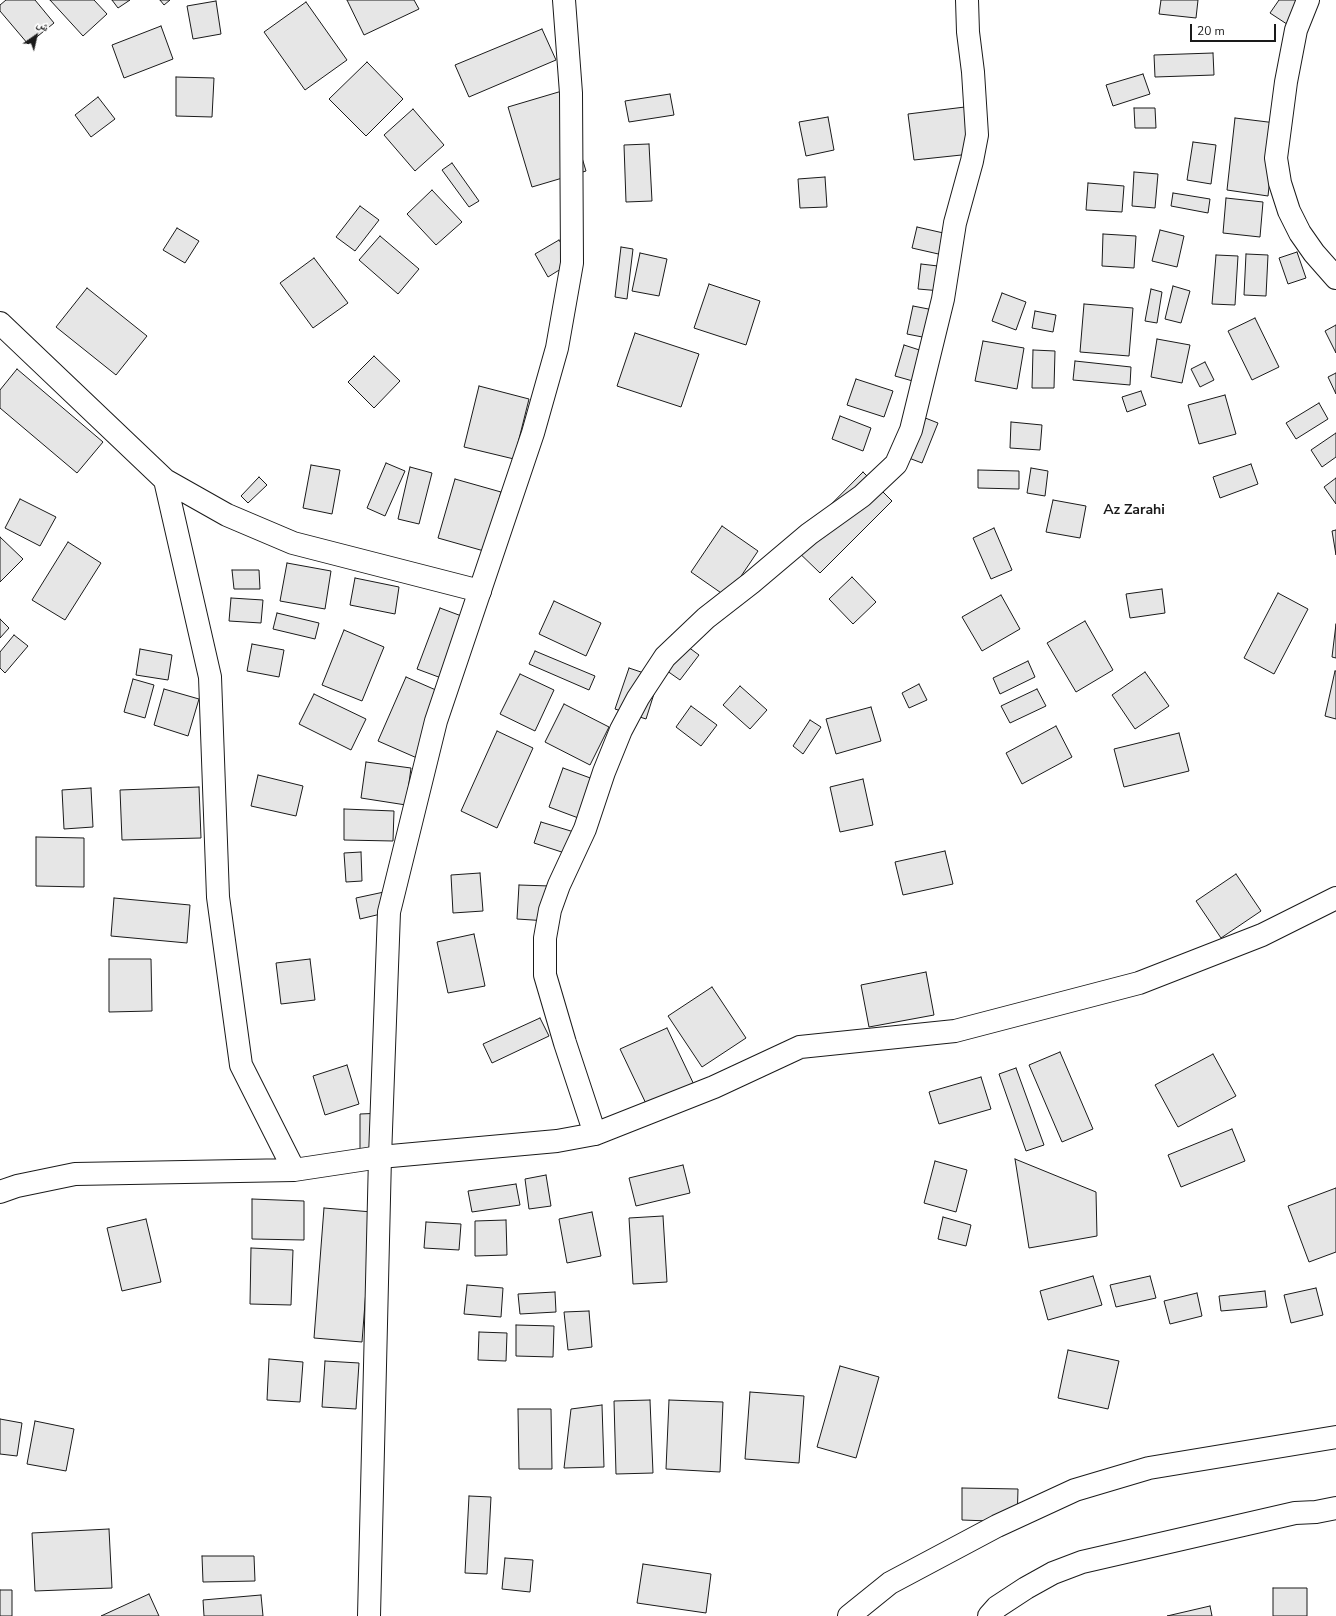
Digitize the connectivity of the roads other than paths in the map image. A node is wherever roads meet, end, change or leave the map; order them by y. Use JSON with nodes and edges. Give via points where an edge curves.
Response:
{"nodes":[{"id":1,"x":564,"y":0,"type":"edge"},
{"id":2,"x":967,"y":0,"type":"edge"},
{"id":3,"x":1308,"y":0,"type":"edge"},
{"id":4,"x":1336,"y":278,"type":"edge"},
{"id":5,"x":0,"y":323,"type":"edge"},
{"id":6,"x":165,"y":480,"type":"junction"},
{"id":7,"x":480,"y":591,"type":"junction"},
{"id":8,"x":1336,"y":898,"type":"edge"},
{"id":9,"x":595,"y":1134,"type":"junction"},
{"id":10,"x":380,"y":1157,"type":"junction"},
{"id":11,"x":294,"y":1170,"type":"junction"},
{"id":12,"x":0,"y":1192,"type":"edge"},
{"id":13,"x":1336,"y":1437,"type":"edge"},
{"id":14,"x":1336,"y":1508,"type":"edge"},
{"id":15,"x":369,"y":1616,"type":"edge"},
{"id":16,"x":849,"y":1616,"type":"edge"},
{"id":17,"x":989,"y":1616,"type":"edge"}],
"edges":[{"from":1,"to":7,"type":"street","via":[[571,93],[572,263],[557,348],[533,433]]},
{"from":2,"to":9,"type":"street","via":[[977,135],[955,223],[943,299],[911,430],[896,464],[862,496],[809,534],[706,618],[665,657],[621,730],[585,830],[550,910],[545,938],[545,975]]},
{"from":3,"to":4,"type":"street","via":[[1296,30],[1276,158],[1280,184],[1289,211],[1314,253]]},
{"from":5,"to":6,"type":"street"},
{"from":6,"to":7,"type":"street","via":[[227,515],[293,543]]},
{"from":6,"to":11,"type":"street","via":[[210,677],[218,897],[241,1065]]},
{"from":7,"to":10,"type":"street","via":[[436,721],[389,912]]},
{"from":8,"to":9,"type":"street","via":[[1262,935],[1140,983],[955,1031],[800,1047],[714,1087]]},
{"from":9,"to":10,"type":"street","via":[[557,1141]]},
{"from":10,"to":11,"type":"street"},
{"from":10,"to":15,"type":"street"},
{"from":11,"to":12,"type":"street","via":[[75,1174]]},
{"from":13,"to":16,"type":"street","via":[[1149,1468],[1075,1490],[997,1526],[890,1583]]},
{"from":14,"to":17,"type":"street","via":[[1295,1513],[1082,1562],[1053,1573],[1026,1588],[997,1607]]}]}
